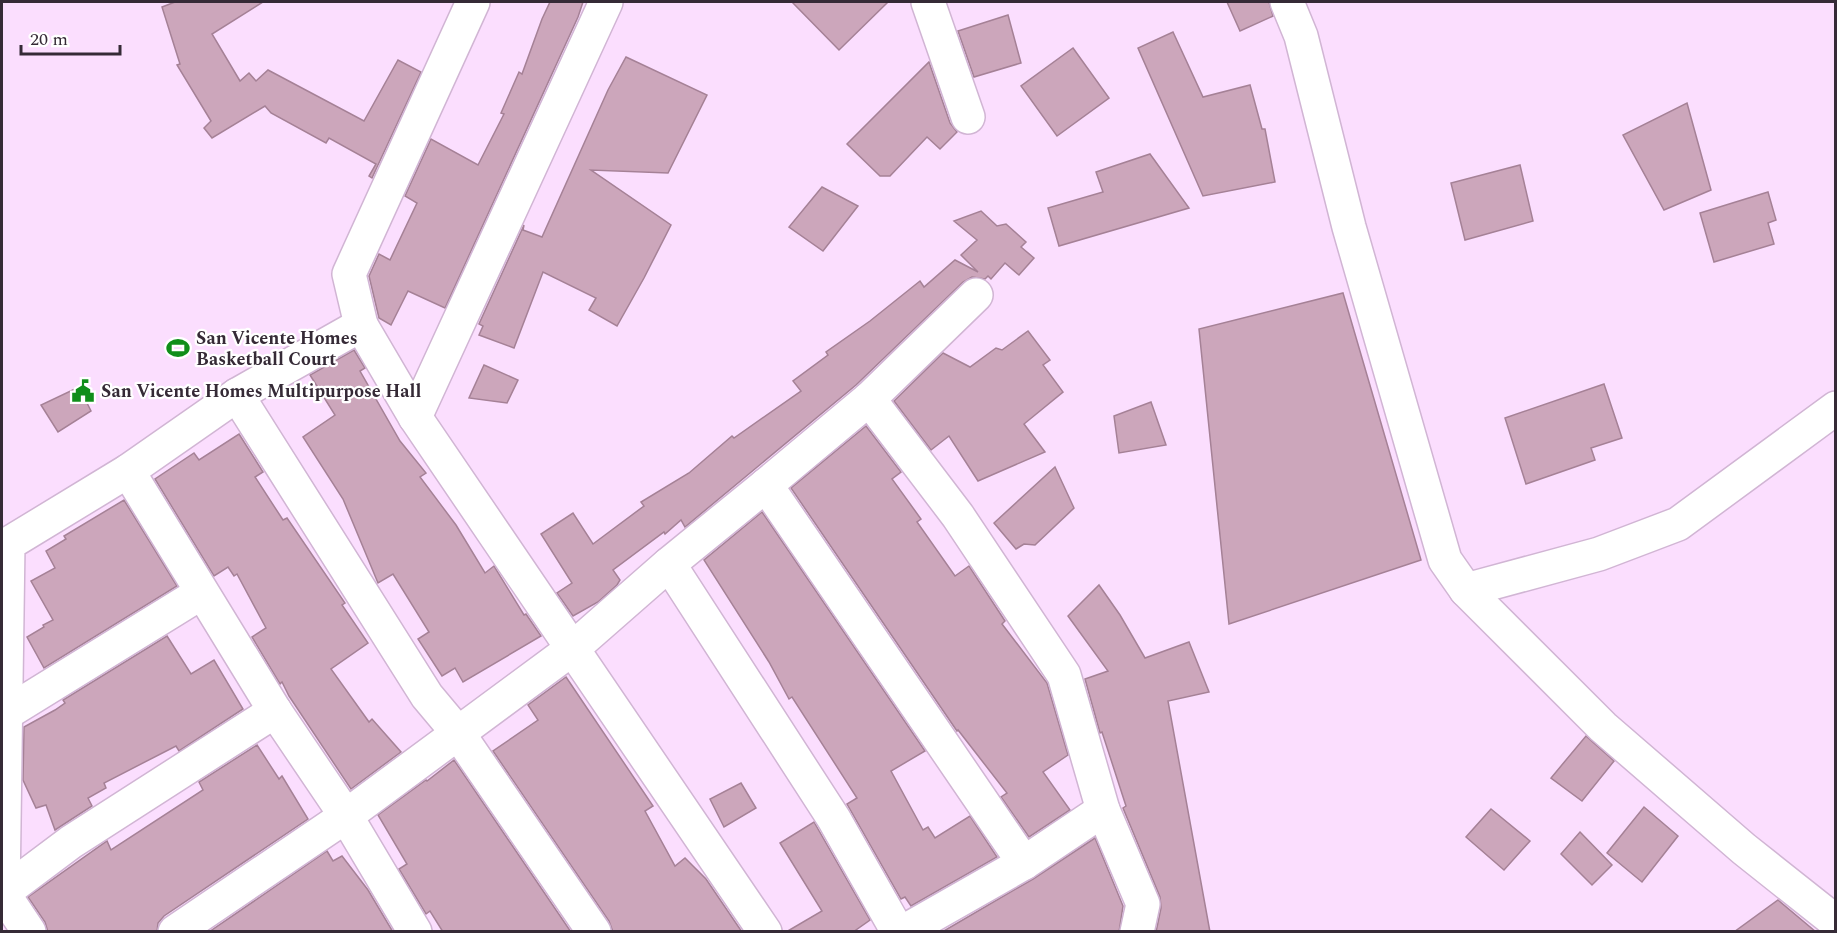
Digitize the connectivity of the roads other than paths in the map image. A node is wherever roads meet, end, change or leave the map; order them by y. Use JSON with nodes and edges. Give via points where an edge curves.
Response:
{"nodes":[{"id":1,"x":473,"y":2,"type":"edge"},
{"id":2,"x":606,"y":2,"type":"edge"},
{"id":3,"x":928,"y":2,"type":"edge"},
{"id":4,"x":1287,"y":2,"type":"edge"},
{"id":5,"x":968,"y":117,"type":"dead end"},
{"id":6,"x":976,"y":295,"type":"dead end"},
{"id":7,"x":361,"y":325,"type":"junction"},
{"id":8,"x":237,"y":395,"type":"junction"},
{"id":9,"x":869,"y":399,"type":"junction"},
{"id":10,"x":1836,"y":408,"type":"edge"},
{"id":11,"x":416,"y":417,"type":"junction"},
{"id":12,"x":128,"y":471,"type":"junction"},
{"id":13,"x":766,"y":485,"type":"junction"},
{"id":14,"x":669,"y":564,"type":"junction"},
{"id":15,"x":1466,"y":590,"type":"junction"},
{"id":16,"x":201,"y":593,"type":"junction"},
{"id":17,"x":572,"y":649,"type":"junction"},
{"id":18,"x":275,"y":711,"type":"junction"},
{"id":19,"x":5,"y":714,"type":"junction"},
{"id":20,"x":458,"y":733,"type":"junction"},
{"id":21,"x":1104,"y":810,"type":"junction"},
{"id":22,"x":346,"y":816,"type":"junction"},
{"id":23,"x":1024,"y":864,"type":"junction"},
{"id":24,"x":3,"y":893,"type":"junction"},
{"id":25,"x":1836,"y":922,"type":"edge"},
{"id":26,"x":29,"y":932,"type":"edge"},
{"id":27,"x":175,"y":932,"type":"edge"},
{"id":28,"x":415,"y":932,"type":"edge"},
{"id":29,"x":594,"y":932,"type":"edge"},
{"id":30,"x":765,"y":932,"type":"edge"},
{"id":31,"x":898,"y":932,"type":"edge"},
{"id":32,"x":903,"y":932,"type":"edge"},
{"id":33,"x":1137,"y":932,"type":"edge"}],
"edges":[{"from":1,"to":7,"type":"street","via":[[349,274]]},
{"from":2,"to":11,"type":"street"},
{"from":3,"to":5,"type":"street"},
{"from":4,"to":15,"type":"street","via":[[1301,36],[1348,227],[1445,560]]},
{"from":6,"to":9,"type":"street"},
{"from":7,"to":8,"type":"street"},
{"from":7,"to":11,"type":"street"},
{"from":8,"to":12,"type":"street"},
{"from":8,"to":20,"type":"street","via":[[427,696]]},
{"from":9,"to":13,"type":"street"},
{"from":9,"to":21,"type":"street","via":[[958,516],[1064,675]]},
{"from":10,"to":15,"type":"street","via":[[1678,524],[1599,554]]},
{"from":11,"to":17,"type":"street"},
{"from":12,"to":16,"type":"street"},
{"from":12,"to":19,"type":"street","via":[[8,544]]},
{"from":13,"to":14,"type":"street"},
{"from":13,"to":23,"type":"street"},
{"from":14,"to":17,"type":"street"},
{"from":14,"to":31,"type":"street","via":[[834,819]]},
{"from":15,"to":25,"type":"street","via":[[1603,727],[1744,849]]},
{"from":16,"to":18,"type":"street"},
{"from":16,"to":19,"type":"street"},
{"from":17,"to":20,"type":"street"},
{"from":17,"to":30,"type":"street"},
{"from":18,"to":22,"type":"street"},
{"from":18,"to":24,"type":"street","via":[[71,842]]},
{"from":19,"to":24,"type":"street"},
{"from":20,"to":22,"type":"street"},
{"from":20,"to":29,"type":"street"},
{"from":21,"to":23,"type":"street"},
{"from":21,"to":33,"type":"street","via":[[1143,904]]},
{"from":22,"to":27,"type":"street"},
{"from":22,"to":28,"type":"street"},
{"from":23,"to":32,"type":"street"},
{"from":24,"to":26,"type":"street"}]}
